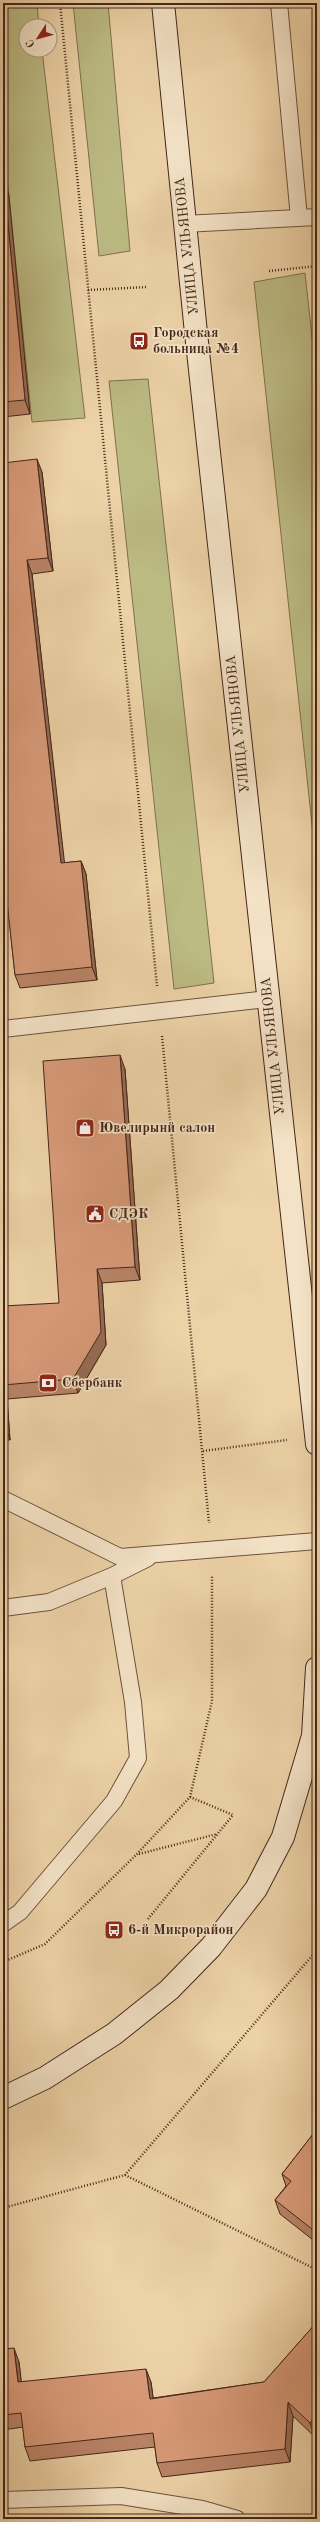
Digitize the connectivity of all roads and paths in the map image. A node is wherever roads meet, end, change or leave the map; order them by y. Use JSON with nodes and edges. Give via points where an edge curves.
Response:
{"nodes":[{"id":1,"x":163,"y":3,"type":"edge"},
{"id":2,"x":279,"y":3,"type":"edge"},
{"id":3,"x":317,"y":217,"type":"edge"},
{"id":4,"x":299,"y":218,"type":"junction"},
{"id":5,"x":184,"y":224,"type":"junction"},
{"id":6,"x":317,"y":266,"type":"edge"},
{"id":7,"x":269,"y":271,"type":"dead end"},
{"id":8,"x":147,"y":287,"type":"dead end"},
{"id":9,"x":88,"y":290,"type":"dead end"},
{"id":10,"x":267,"y":999,"type":"junction"},
{"id":11,"x":3,"y":1029,"type":"edge"},
{"id":12,"x":317,"y":1440,"type":"edge"},
{"id":13,"x":203,"y":1451,"type":"dead end"},
{"id":14,"x":3,"y":1499,"type":"edge"},
{"id":15,"x":317,"y":1541,"type":"edge"},
{"id":16,"x":155,"y":1555,"type":"junction"},
{"id":17,"x":112,"y":1576,"type":"junction"},
{"id":18,"x":3,"y":1608,"type":"edge"},
{"id":19,"x":317,"y":1668,"type":"edge"},
{"id":20,"x":190,"y":1797,"type":"dead end"},
{"id":21,"x":217,"y":1834,"type":"junction"},
{"id":22,"x":137,"y":1854,"type":"dead end"},
{"id":23,"x":148,"y":1918,"type":"dead end"},
{"id":24,"x":3,"y":1924,"type":"edge"},
{"id":25,"x":317,"y":1950,"type":"edge"},
{"id":26,"x":3,"y":2098,"type":"edge"},
{"id":27,"x":125,"y":2174,"type":"junction"},
{"id":28,"x":3,"y":2208,"type":"edge"},
{"id":29,"x":317,"y":2270,"type":"edge"},
{"id":30,"x":3,"y":2500,"type":"edge"},
{"id":31,"x":237,"y":2519,"type":"edge"}],
"edges":[{"from":1,"to":5,"type":"main road","name":"УЛИЦА УЛЬЯНОВА"},
{"from":2,"to":4,"type":"lane"},
{"from":3,"to":4,"type":"lane"},
{"from":4,"to":5,"type":"lane"},
{"from":5,"to":10,"type":"main road","name":"УЛИЦА УЛЬЯНОВА"},
{"from":6,"to":7,"type":"path"},
{"from":8,"to":9,"type":"path"},
{"from":10,"to":11,"type":"lane"},
{"from":10,"to":12,"type":"main road","name":"УЛИЦА УЛЬЯНОВА"},
{"from":12,"to":13,"type":"path"},
{"from":14,"to":16,"type":"lane","via":[[120,1557]]},
{"from":15,"to":16,"type":"lane"},
{"from":16,"to":17,"type":"lane"},
{"from":17,"to":18,"type":"lane","via":[[49,1602]]},
{"from":17,"to":24,"type":"lane","via":[[133,1702],[138,1758],[114,1801],[20,1912]]},
{"from":19,"to":26,"type":"main road","via":[[312,1736],[283,1837],[256,1888],[211,1947],[169,1990],[114,2034],[45,2078]]},
{"from":20,"to":21,"type":"path","via":[[233,1815]]},
{"from":21,"to":22,"type":"path"},
{"from":21,"to":23,"type":"path"},
{"from":25,"to":27,"type":"path"},
{"from":27,"to":28,"type":"path"},
{"from":27,"to":29,"type":"path"},
{"from":30,"to":31,"type":"lane","via":[[121,2496],[202,2509]]}]}
